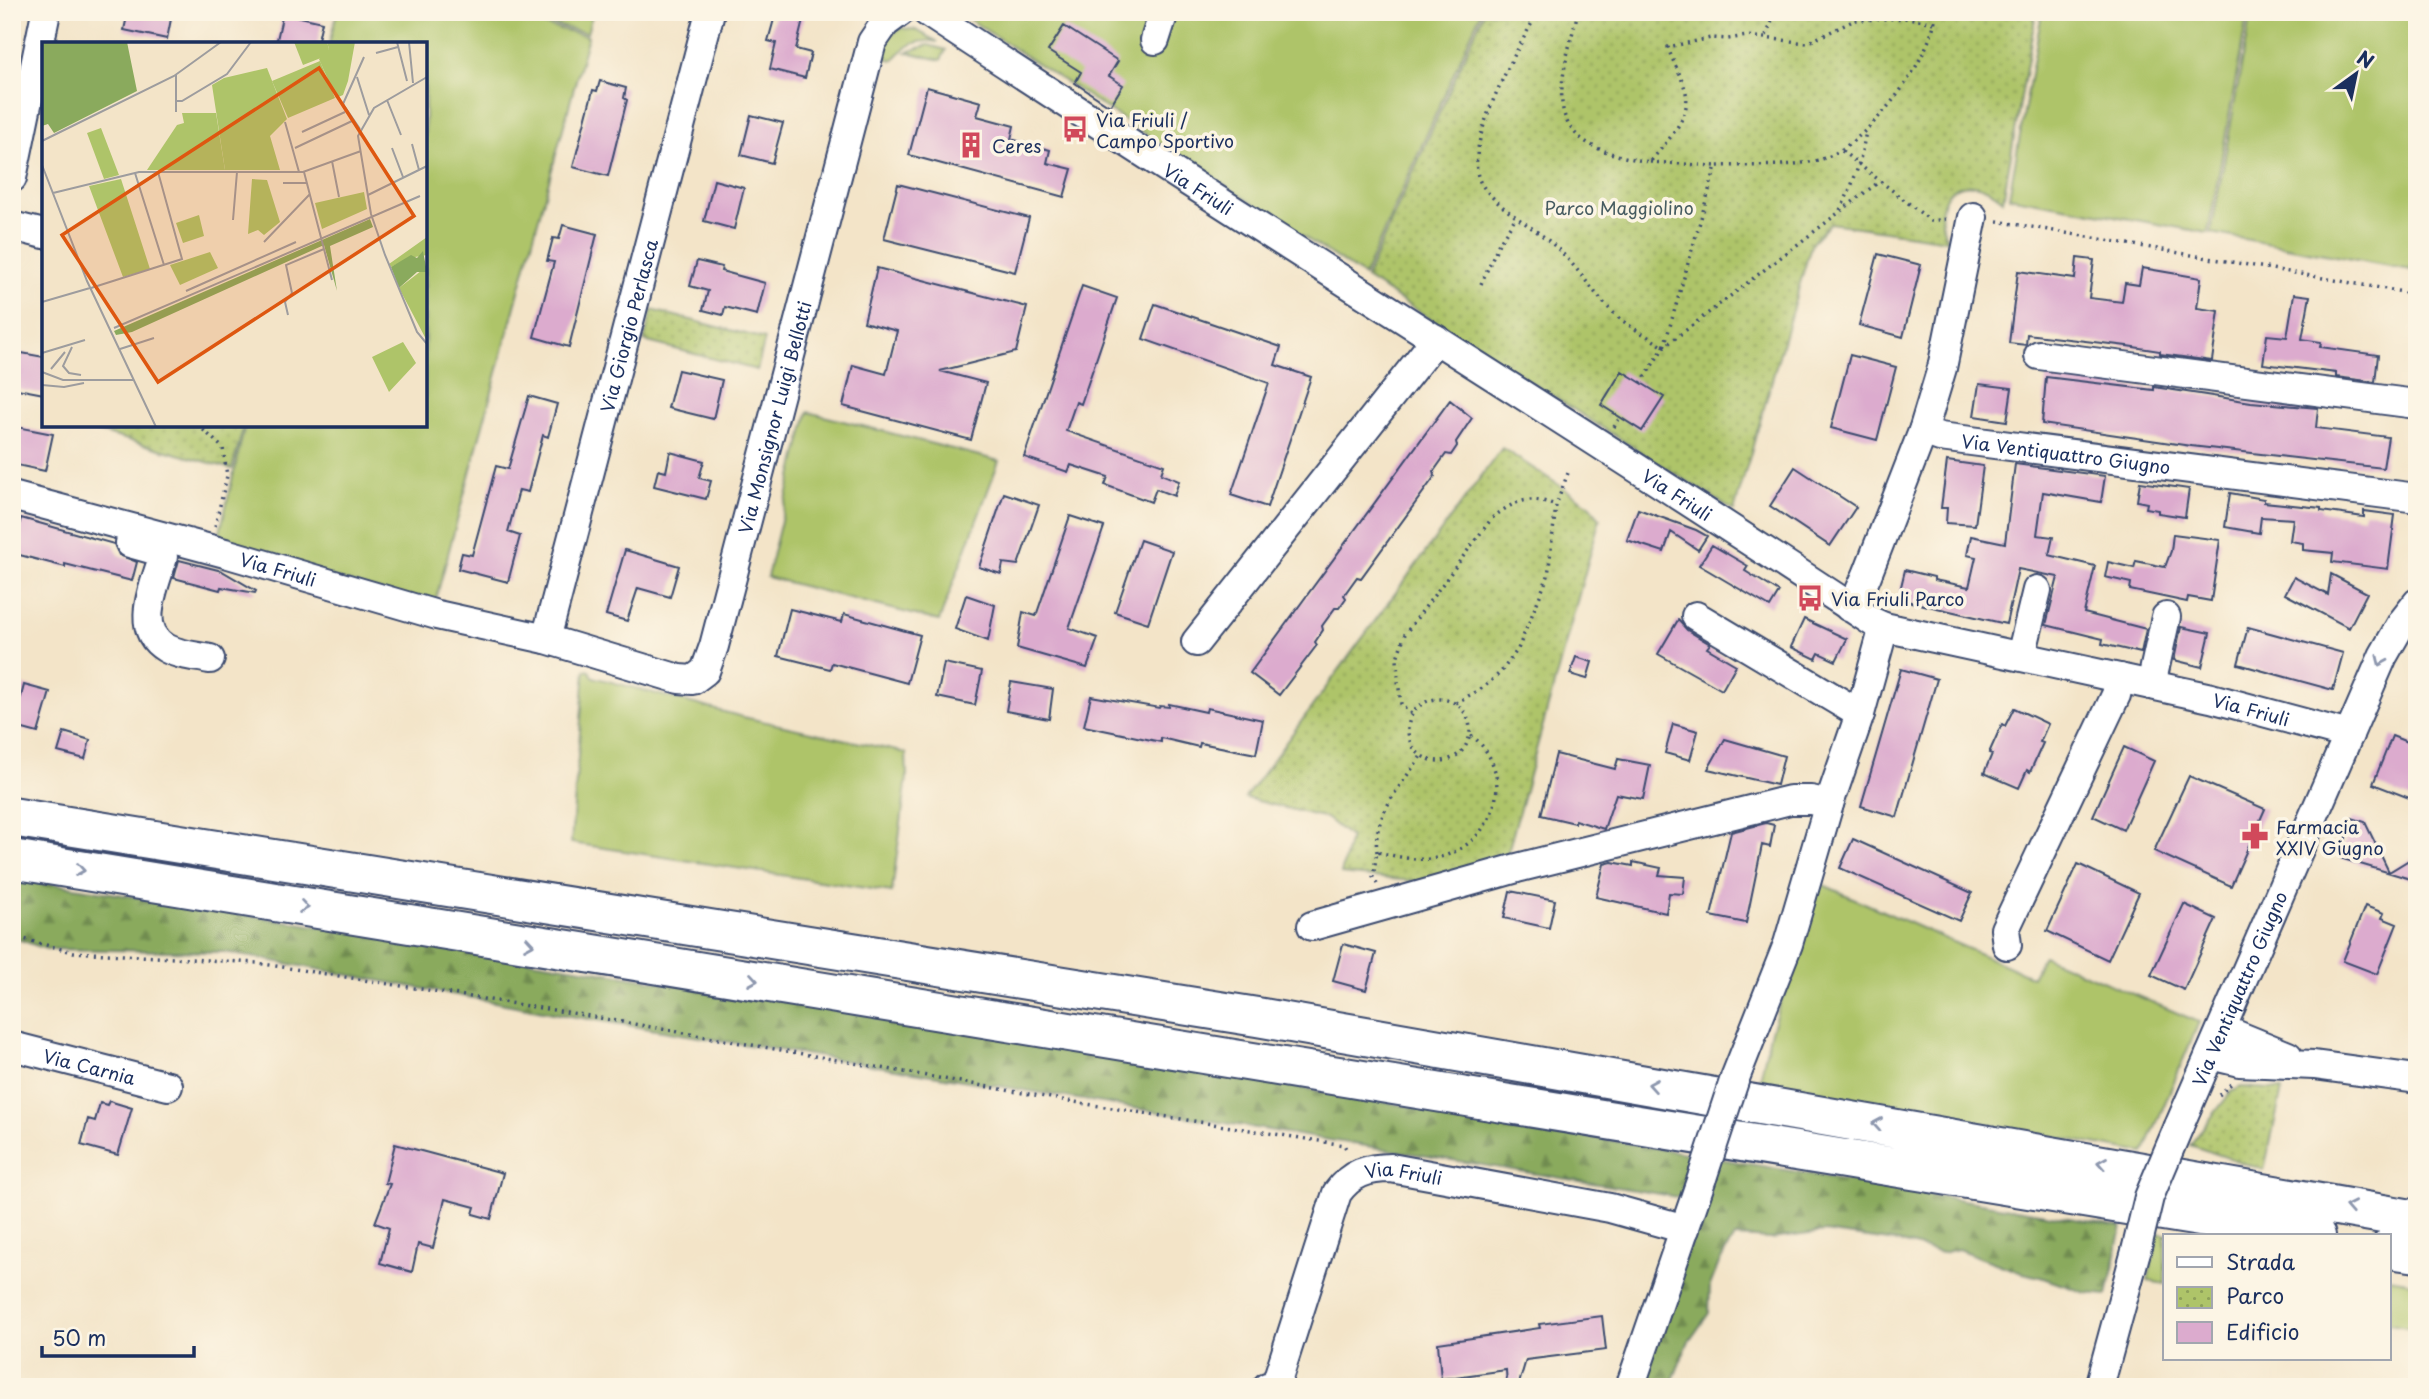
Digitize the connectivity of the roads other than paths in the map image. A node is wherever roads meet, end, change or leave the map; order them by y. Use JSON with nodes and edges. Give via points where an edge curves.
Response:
{"nodes":[{"id":1,"x":46,"y":12,"type":"edge"},
{"id":2,"x":710,"y":12,"type":"edge"},
{"id":3,"x":900,"y":12,"type":"edge"},
{"id":4,"x":927,"y":12,"type":"edge"},
{"id":5,"x":1164,"y":12,"type":"edge"},
{"id":6,"x":1154,"y":40,"type":"dead end"},
{"id":7,"x":12,"y":178,"type":"edge"},
{"id":8,"x":1973,"y":216,"type":"road end"},
{"id":9,"x":12,"y":226,"type":"edge"},
{"id":10,"x":42,"y":234,"type":"edge"},
{"id":11,"x":1436,"y":340,"type":"junction"},
{"id":12,"x":2039,"y":355,"type":"dead end"},
{"id":13,"x":2417,"y":403,"type":"edge"},
{"id":14,"x":2417,"y":410,"type":"edge"},
{"id":15,"x":1923,"y":431,"type":"junction"},
{"id":16,"x":12,"y":496,"type":"edge"},
{"id":17,"x":2417,"y":498,"type":"edge"},
{"id":18,"x":12,"y":511,"type":"edge"},
{"id":19,"x":162,"y":552,"type":"junction"},
{"id":20,"x":2037,"y":590,"type":"dead end"},
{"id":21,"x":2417,"y":603,"type":"edge"},
{"id":22,"x":1849,"y":607,"type":"junction"},
{"id":23,"x":1696,"y":616,"type":"dead end"},
{"id":24,"x":2166,"y":617,"type":"dead end"},
{"id":25,"x":1884,"y":627,"type":"junction"},
{"id":26,"x":546,"y":639,"type":"junction"},
{"id":27,"x":1196,"y":642,"type":"dead end"},
{"id":28,"x":584,"y":651,"type":"junction"},
{"id":29,"x":2021,"y":656,"type":"junction"},
{"id":30,"x":210,"y":659,"type":"dead end"},
{"id":31,"x":2120,"y":678,"type":"junction"},
{"id":32,"x":2151,"y":685,"type":"junction"},
{"id":33,"x":1860,"y":714,"type":"junction"},
{"id":34,"x":2349,"y":735,"type":"junction"},
{"id":35,"x":1829,"y":804,"type":"junction"},
{"id":36,"x":12,"y":817,"type":"edge"},
{"id":37,"x":12,"y":859,"type":"edge"},
{"id":38,"x":1312,"y":926,"type":"dead end"},
{"id":39,"x":2007,"y":946,"type":"dead end"},
{"id":40,"x":2237,"y":995,"type":"junction"},
{"id":41,"x":2216,"y":1042,"type":"junction"},
{"id":42,"x":12,"y":1046,"type":"edge"},
{"id":43,"x":2267,"y":1048,"type":"junction"},
{"id":44,"x":2314,"y":1065,"type":"junction"},
{"id":45,"x":2417,"y":1079,"type":"edge"},
{"id":46,"x":168,"y":1087,"type":"dead end"},
{"id":47,"x":2417,"y":1220,"type":"edge"},
{"id":48,"x":1685,"y":1229,"type":"junction"},
{"id":49,"x":2304,"y":1234,"type":"edge"},
{"id":50,"x":2390,"y":1249,"type":"edge"},
{"id":51,"x":2417,"y":1254,"type":"edge"},
{"id":52,"x":1267,"y":1387,"type":"edge"},
{"id":53,"x":1630,"y":1387,"type":"edge"},
{"id":54,"x":2099,"y":1387,"type":"edge"}],
"edges":[{"from":1,"to":7,"type":"street"},
{"from":2,"to":26,"type":"street","name":"Via Giorgio Perlasca"},
{"from":3,"to":28,"type":"street","name":"Via Monsignor Luigi Bellotti","via":[[872,42],[705,670],[694,680],[679,679]]},
{"from":4,"to":11,"type":"street","name":"Via Friuli"},
{"from":5,"to":6,"type":"street"},
{"from":8,"to":15,"type":"street","via":[[1942,368]]},
{"from":9,"to":10,"type":"street"},
{"from":11,"to":22,"type":"street","name":"Via Friuli"},
{"from":11,"to":27,"type":"street"},
{"from":12,"to":13,"type":"street"},
{"from":13,"to":14,"type":"street"},
{"from":15,"to":17,"type":"street","name":"Via Ventiquattro Giugno","via":[[1940,437]]},
{"from":15,"to":22,"type":"street","via":[[1867,575]]},
{"from":16,"to":26,"type":"street","name":"Via Friuli","via":[[437,615]]},
{"from":18,"to":19,"type":"street"},
{"from":19,"to":28,"type":"street","via":[[575,666]]},
{"from":19,"to":30,"type":"street","via":[[147,619],[153,638],[168,649]]},
{"from":20,"to":29,"type":"street"},
{"from":21,"to":34,"type":"street","name":"Via Ventiquattro Giugno","one_way":true,"via":[[2383,656]]},
{"from":22,"to":25,"type":"street","name":"Via Friuli"},
{"from":23,"to":33,"type":"street"},
{"from":24,"to":32,"type":"street"},
{"from":25,"to":29,"type":"street","name":"Via Friuli"},
{"from":25,"to":33,"type":"street"},
{"from":26,"to":28,"type":"street","name":"Via Monsignor Luigi Bellotti"},
{"from":29,"to":31,"type":"street","name":"Via Friuli"},
{"from":31,"to":32,"type":"street","name":"Via Friuli"},
{"from":31,"to":39,"type":"street","via":[[2005,929]]},
{"from":32,"to":34,"type":"street","name":"Via Friuli"},
{"from":33,"to":35,"type":"street"},
{"from":34,"to":40,"type":"street","name":"Via Ventiquattro Giugno"},
{"from":35,"to":38,"type":"street","via":[[1790,800],[1517,868]]},
{"from":35,"to":48,"type":"street","bridge":true,"via":[[1788,943],[1735,1077]]},
{"from":47,"to":36,"type":"highway","one_way":true,"via":[[1270,1019]]},
{"from":37,"to":49,"type":"highway","one_way":true},
{"from":40,"to":41,"type":"street","name":"Via Ventiquattro Giugno"},
{"from":40,"to":43,"type":"street"},
{"from":41,"to":43,"type":"street"},
{"from":41,"to":44,"type":"street","via":[[2239,1062]]},
{"from":41,"to":54,"type":"street","name":"Via Ventiquattro Giugno","bridge":true,"via":[[2149,1197]]},
{"from":42,"to":46,"type":"street","name":"Via Carnia"},
{"from":43,"to":44,"type":"street"},
{"from":44,"to":45,"type":"street"},
{"from":48,"to":52,"type":"street","name":"Via Friuli","via":[[1609,1208],[1391,1168],[1360,1172],[1336,1192],[1276,1384]]},
{"from":48,"to":53,"type":"street"},
{"from":50,"to":51,"type":"highway"}]}
